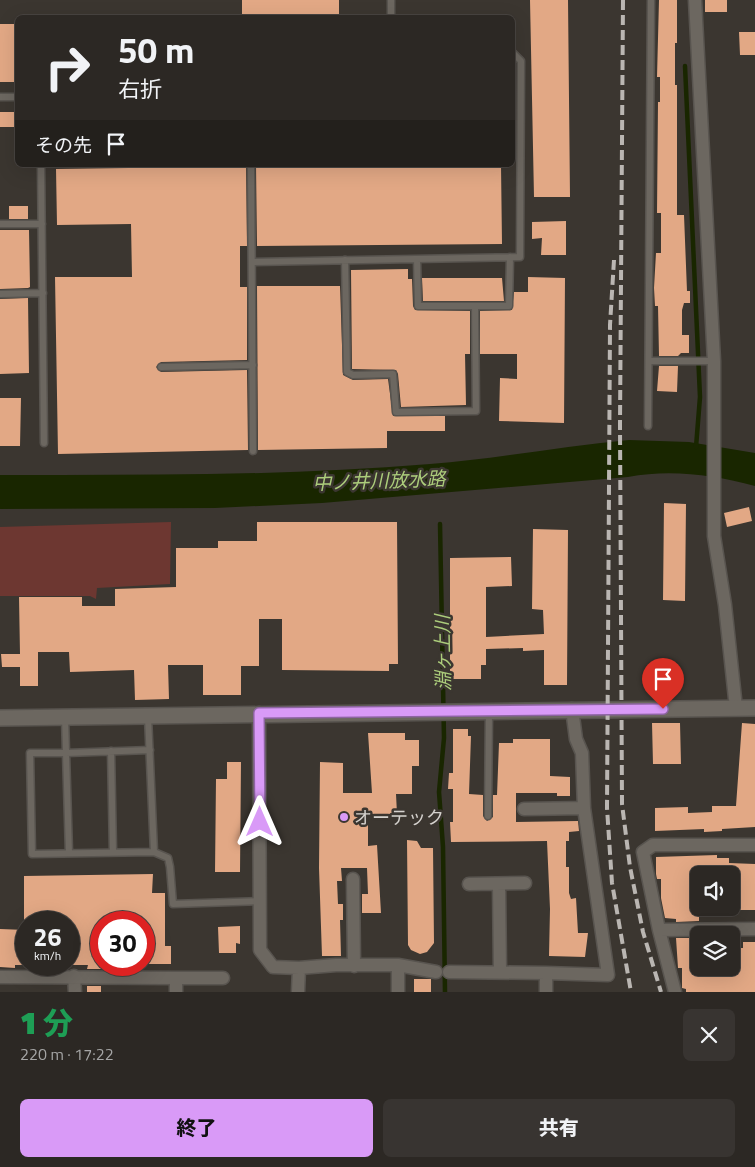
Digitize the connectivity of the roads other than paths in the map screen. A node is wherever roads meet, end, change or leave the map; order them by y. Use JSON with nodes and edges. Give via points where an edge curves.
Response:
{"nodes":[{"id":1,"x":391,"y":0,"type":"edge"},
{"id":2,"x":651,"y":0,"type":"edge"},
{"id":3,"x":694,"y":0,"type":"edge"},
{"id":4,"x":391,"y":15,"type":"edge"},
{"id":5,"x":515,"y":55,"type":"edge"},
{"id":6,"x":0,"y":97,"type":"edge"},
{"id":7,"x":15,"y":97,"type":"edge"},
{"id":8,"x":41,"y":167,"type":"edge"},
{"id":9,"x":250,"y":167,"type":"edge"},
{"id":10,"x":0,"y":224,"type":"edge"},
{"id":11,"x":42,"y":224,"type":"junction"},
{"id":12,"x":510,"y":257,"type":"junction"},
{"id":13,"x":417,"y":259,"type":"junction"},
{"id":14,"x":345,"y":260,"type":"junction"},
{"id":15,"x":252,"y":262,"type":"junction"},
{"id":16,"x":43,"y":293,"type":"junction"},
{"id":17,"x":0,"y":294,"type":"edge"},
{"id":18,"x":475,"y":306,"type":"junction"},
{"id":19,"x":714,"y":361,"type":"junction"},
{"id":20,"x":649,"y":362,"type":"junction"},
{"id":21,"x":253,"y":365,"type":"junction"},
{"id":22,"x":161,"y":367,"type":"dead end"},
{"id":23,"x":648,"y":426,"type":"dead end"},
{"id":24,"x":44,"y":443,"type":"dead end"},
{"id":25,"x":253,"y":451,"type":"dead end"},
{"id":26,"x":736,"y":708,"type":"junction"},
{"id":27,"x":755,"y":708,"type":"edge"},
{"id":28,"x":572,"y":710,"type":"junction"},
{"id":29,"x":489,"y":711,"type":"junction"},
{"id":30,"x":259,"y":713,"type":"junction"},
{"id":31,"x":148,"y":715,"type":"junction"},
{"id":32,"x":65,"y":717,"type":"junction"},
{"id":33,"x":0,"y":718,"type":"edge"},
{"id":34,"x":150,"y":750,"type":"junction"},
{"id":35,"x":111,"y":751,"type":"junction"},
{"id":36,"x":66,"y":753,"type":"junction"},
{"id":37,"x":584,"y":808,"type":"junction"},
{"id":38,"x":524,"y":809,"type":"dead end"},
{"id":39,"x":488,"y":816,"type":"dead end"},
{"id":40,"x":755,"y":845,"type":"edge"},
{"id":41,"x":113,"y":852,"type":"junction"},
{"id":42,"x":154,"y":852,"type":"junction"},
{"id":43,"x":69,"y":853,"type":"junction"},
{"id":44,"x":352,"y":879,"type":"dead end"},
{"id":45,"x":525,"y":883,"type":"dead end"},
{"id":46,"x":469,"y":884,"type":"dead end"},
{"id":47,"x":499,"y":884,"type":"junction"},
{"id":48,"x":260,"y":901,"type":"junction"},
{"id":49,"x":659,"y":930,"type":"junction"},
{"id":50,"x":755,"y":930,"type":"edge"},
{"id":51,"x":398,"y":965,"type":"junction"},
{"id":52,"x":354,"y":966,"type":"junction"},
{"id":53,"x":299,"y":968,"type":"junction"},
{"id":54,"x":500,"y":972,"type":"junction"},
{"id":55,"x":546,"y":973,"type":"junction"},
{"id":56,"x":74,"y":976,"type":"junction"},
{"id":57,"x":0,"y":977,"type":"edge"},
{"id":58,"x":176,"y":978,"type":"junction"},
{"id":59,"x":223,"y":978,"type":"dead end"},
{"id":60,"x":75,"y":992,"type":"edge"},
{"id":61,"x":176,"y":992,"type":"edge"},
{"id":62,"x":298,"y":992,"type":"edge"},
{"id":63,"x":398,"y":992,"type":"edge"},
{"id":64,"x":546,"y":992,"type":"edge"},
{"id":65,"x":675,"y":992,"type":"edge"}],
"edges":[{"from":1,"to":4,"type":"lane"},
{"from":2,"to":20,"type":"lane"},
{"from":3,"to":19,"type":"street"},
{"from":5,"to":12,"type":"lane","via":[[521,60],[520,257]]},
{"from":6,"to":7,"type":"lane"},
{"from":8,"to":11,"type":"lane"},
{"from":9,"to":15,"type":"lane"},
{"from":10,"to":11,"type":"lane"},
{"from":11,"to":16,"type":"lane"},
{"from":12,"to":13,"type":"lane"},
{"from":12,"to":18,"type":"lane","via":[[510,306]]},
{"from":13,"to":14,"type":"lane"},
{"from":13,"to":18,"type":"lane","via":[[418,306]]},
{"from":14,"to":15,"type":"lane"},
{"from":14,"to":18,"type":"lane","via":[[347,372],[352,375],[393,374],[396,412],[476,411]]},
{"from":15,"to":21,"type":"lane"},
{"from":16,"to":17,"type":"lane"},
{"from":16,"to":24,"type":"lane"},
{"from":19,"to":20,"type":"lane"},
{"from":19,"to":26,"type":"street","via":[[714,536]]},
{"from":20,"to":23,"type":"lane"},
{"from":21,"to":22,"type":"lane"},
{"from":21,"to":25,"type":"lane"},
{"from":26,"to":27,"type":"street"},
{"from":26,"to":28,"type":"street"},
{"from":28,"to":29,"type":"street"},
{"from":28,"to":37,"type":"street","via":[[576,739],[582,753]]},
{"from":29,"to":30,"type":"street"},
{"from":29,"to":39,"type":"lane"},
{"from":30,"to":31,"type":"street"},
{"from":30,"to":48,"type":"street"},
{"from":31,"to":32,"type":"street"},
{"from":31,"to":34,"type":"lane"},
{"from":32,"to":33,"type":"street"},
{"from":32,"to":36,"type":"lane"},
{"from":34,"to":35,"type":"lane"},
{"from":34,"to":42,"type":"lane"},
{"from":35,"to":36,"type":"lane"},
{"from":35,"to":41,"type":"lane"},
{"from":36,"to":43,"type":"lane"},
{"from":36,"to":43,"type":"lane","via":[[30,753],[32,854]]},
{"from":37,"to":38,"type":"street"},
{"from":37,"to":55,"type":"street","via":[[608,975]]},
{"from":40,"to":49,"type":"street","via":[[654,845],[643,852]]},
{"from":41,"to":42,"type":"lane"},
{"from":41,"to":43,"type":"lane"},
{"from":42,"to":48,"type":"lane","via":[[168,858],[173,904]]},
{"from":44,"to":52,"type":"street"},
{"from":45,"to":47,"type":"street"},
{"from":46,"to":47,"type":"street"},
{"from":47,"to":54,"type":"street"},
{"from":48,"to":53,"type":"street","via":[[260,950],[273,967]]},
{"from":49,"to":50,"type":"street"},
{"from":49,"to":65,"type":"street"},
{"from":51,"to":52,"type":"street"},
{"from":51,"to":54,"type":"street","via":[[442,972]]},
{"from":51,"to":63,"type":"street"},
{"from":52,"to":53,"type":"street"},
{"from":53,"to":62,"type":"street"},
{"from":54,"to":55,"type":"street"},
{"from":55,"to":64,"type":"street"},
{"from":56,"to":57,"type":"street"},
{"from":56,"to":58,"type":"street"},
{"from":56,"to":60,"type":"street"},
{"from":58,"to":59,"type":"street"},
{"from":58,"to":61,"type":"street"}]}
